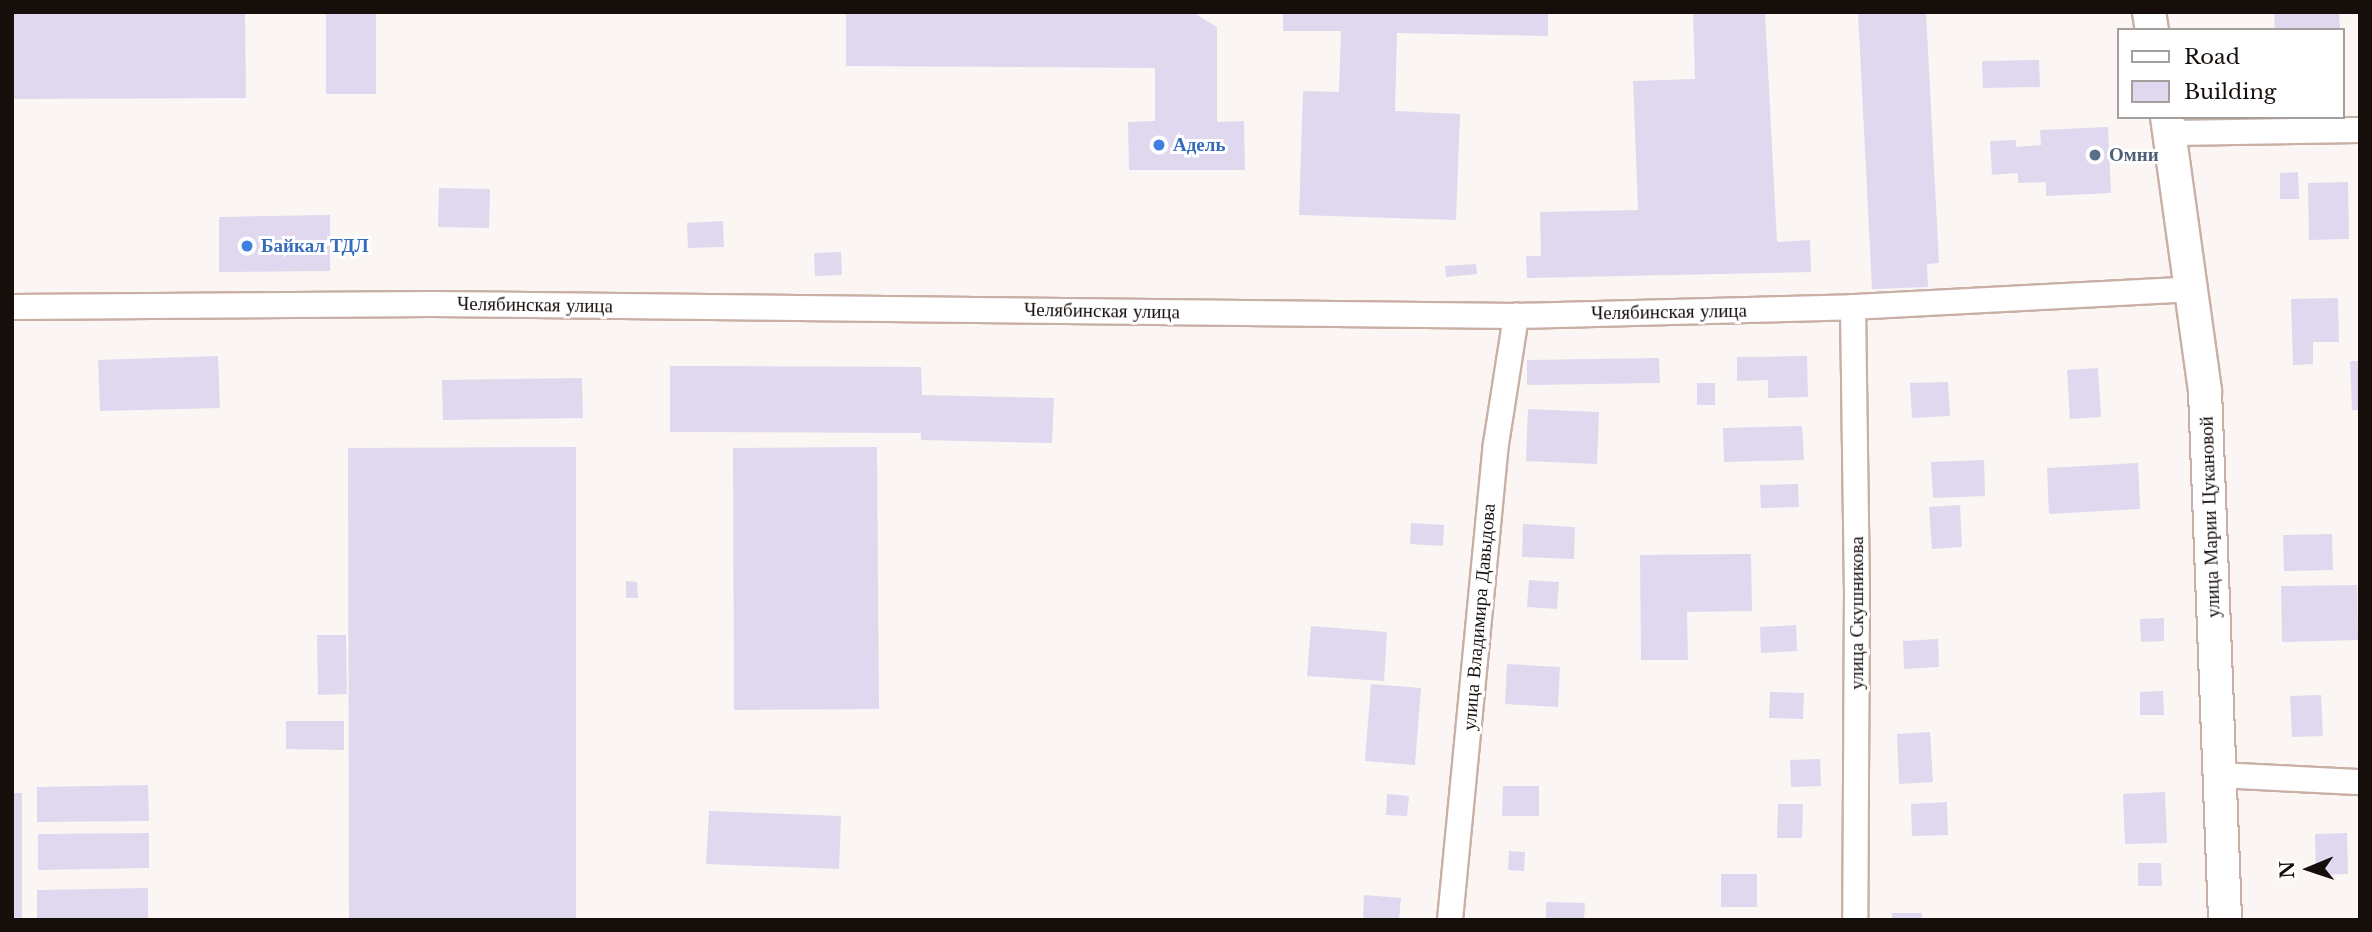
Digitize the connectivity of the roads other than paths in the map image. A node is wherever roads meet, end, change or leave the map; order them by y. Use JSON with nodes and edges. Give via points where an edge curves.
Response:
{"nodes":[{"id":1,"x":2169,"y":125,"type":"edge"},
{"id":2,"x":2360,"y":130,"type":"edge"},
{"id":3,"x":2192,"y":289,"type":"junction"},
{"id":4,"x":12,"y":307,"type":"edge"},
{"id":5,"x":1853,"y":307,"type":"junction"},
{"id":6,"x":1516,"y":316,"type":"junction"},
{"id":7,"x":2220,"y":775,"type":"junction"},
{"id":8,"x":2360,"y":782,"type":"edge"},
{"id":9,"x":1450,"y":920,"type":"edge"},
{"id":10,"x":1855,"y":920,"type":"edge"},
{"id":11,"x":2225,"y":920,"type":"edge"}],
"edges":[{"from":1,"to":2,"type":"street"},
{"from":1,"to":3,"type":"street","name":"улица Марии Цукановой"},
{"from":3,"to":5,"type":"street","name":"Челябинская улица"},
{"from":3,"to":7,"type":"street","name":"улица Марии Цукановой","via":[[2205,391]]},
{"from":4,"to":6,"type":"street","name":"Челябинская улица","via":[[432,304]]},
{"from":5,"to":6,"type":"street","name":"Челябинская улица"},
{"from":5,"to":10,"type":"street","name":"улица Скушникова"},
{"from":6,"to":9,"type":"street","name":"улица Владимира Давыдова","via":[[1496,444]]},
{"from":7,"to":8,"type":"street"},
{"from":7,"to":11,"type":"street","name":"улица Марии Цукановой"}]}
